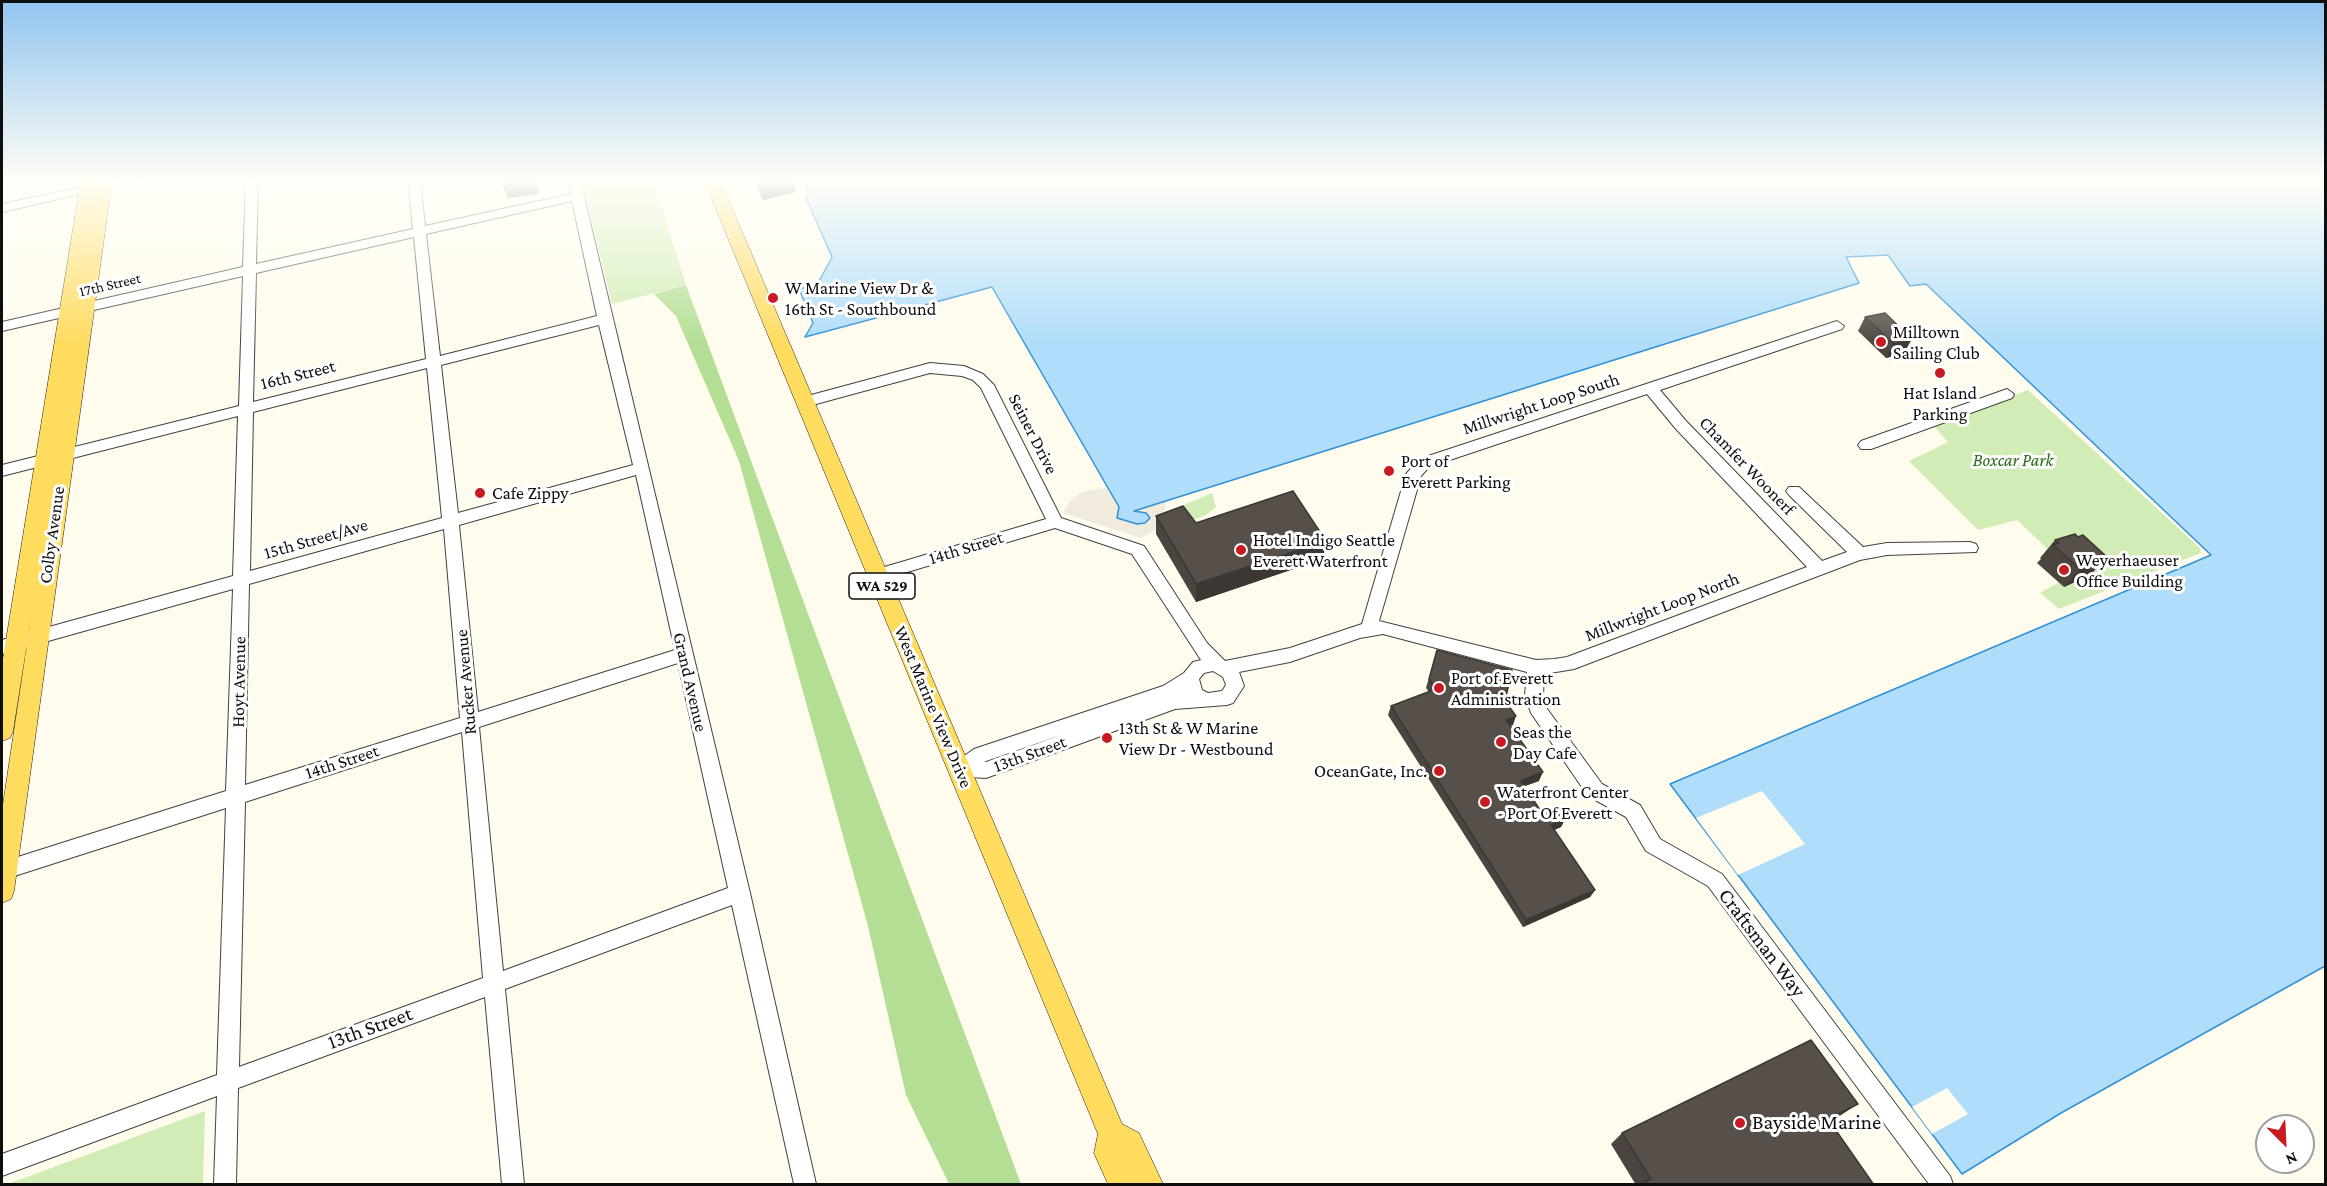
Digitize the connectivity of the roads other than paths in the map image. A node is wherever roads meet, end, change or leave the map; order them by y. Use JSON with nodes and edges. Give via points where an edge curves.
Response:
{"nodes":[{"id":1,"x":88,"y":235,"type":"edge"},
{"id":2,"x":251,"y":235,"type":"edge"},
{"id":3,"x":404,"y":235,"type":"edge"},
{"id":4,"x":419,"y":235,"type":"edge"},
{"id":5,"x":586,"y":235,"type":"edge"},
{"id":6,"x":735,"y":235,"type":"edge"},
{"id":7,"x":250,"y":270,"type":"junction"},
{"id":8,"x":77,"y":309,"type":"junction"},
{"id":9,"x":605,"y":319,"type":"junction"},
{"id":10,"x":2,"y":326,"type":"edge"},
{"id":11,"x":1837,"y":326,"type":"dead end"},
{"id":12,"x":433,"y":362,"type":"junction"},
{"id":13,"x":1651,"y":389,"type":"junction"},
{"id":14,"x":2007,"y":394,"type":"dead end"},
{"id":15,"x":805,"y":402,"type":"junction"},
{"id":16,"x":246,"y":408,"type":"junction"},
{"id":17,"x":1866,"y":445,"type":"dead end"},
{"id":18,"x":54,"y":456,"type":"junction"},
{"id":19,"x":641,"y":468,"type":"junction"},
{"id":20,"x":2,"y":470,"type":"edge"},
{"id":21,"x":1794,"y":491,"type":"dead end"},
{"id":22,"x":450,"y":521,"type":"junction"},
{"id":23,"x":1055,"y":522,"type":"junction"},
{"id":24,"x":1970,"y":549,"type":"dead end"},
{"id":25,"x":1860,"y":554,"type":"junction"},
{"id":26,"x":1818,"y":568,"type":"junction"},
{"id":27,"x":877,"y":575,"type":"junction"},
{"id":28,"x":242,"y":580,"type":"junction"},
{"id":29,"x":1181,"y":618,"type":"junction"},
{"id":30,"x":1369,"y":628,"type":"junction"},
{"id":31,"x":38,"y":637,"type":"junction"},
{"id":32,"x":8,"y":645,"type":"edge"},
{"id":33,"x":684,"y":654,"type":"junction"},
{"id":34,"x":1290,"y":655,"type":"junction"},
{"id":35,"x":1221,"y":666,"type":"junction"},
{"id":36,"x":1536,"y":667,"type":"junction"},
{"id":37,"x":1192,"y":674,"type":"junction"},
{"id":38,"x":1235,"y":686,"type":"junction"},
{"id":39,"x":1200,"y":699,"type":"junction"},
{"id":40,"x":470,"y":721,"type":"junction"},
{"id":41,"x":2,"y":731,"type":"edge"},
{"id":42,"x":959,"y":770,"type":"junction"},
{"id":43,"x":237,"y":795,"type":"junction"},
{"id":44,"x":2,"y":878,"type":"edge"},
{"id":45,"x":740,"y":893,"type":"junction"},
{"id":46,"x":494,"y":983,"type":"junction"},
{"id":47,"x":229,"y":1080,"type":"junction"},
{"id":48,"x":1112,"y":1134,"type":"junction"},
{"id":49,"x":2,"y":1165,"type":"edge"},
{"id":50,"x":225,"y":1185,"type":"edge"},
{"id":51,"x":513,"y":1185,"type":"edge"},
{"id":52,"x":805,"y":1185,"type":"edge"},
{"id":53,"x":1122,"y":1185,"type":"edge"},
{"id":54,"x":1149,"y":1185,"type":"edge"},
{"id":55,"x":1942,"y":1185,"type":"edge"}],
"edges":[{"from":1,"to":8,"type":"main road","name":"Colby Avenue"},
{"from":2,"to":7,"type":"street","name":"Hoyt Avenue"},
{"from":3,"to":7,"type":"street","name":"17th Street"},
{"from":4,"to":12,"type":"street","name":"Rucker Avenue"},
{"from":5,"to":9,"type":"street","name":"Grand Avenue"},
{"from":6,"to":15,"type":"main road","name":"West Marine View Drive","number":"WA 529"},
{"from":7,"to":8,"type":"street","name":"17th Street"},
{"from":7,"to":16,"type":"street","name":"Hoyt Avenue"},
{"from":8,"to":10,"type":"street","name":"17th Street"},
{"from":8,"to":18,"type":"main road","name":"Colby Avenue"},
{"from":9,"to":12,"type":"street","name":"16th Street"},
{"from":9,"to":19,"type":"street","name":"Grand Avenue"},
{"from":11,"to":13,"type":"street","name":"Millwright Loop South"},
{"from":12,"to":16,"type":"street","name":"16th Street"},
{"from":12,"to":22,"type":"street","name":"Rucker Avenue"},
{"from":13,"to":26,"type":"street","name":"Chamfer Woonerf"},
{"from":13,"to":30,"type":"street","name":"Millwright Loop South","via":[[1424,463],[1414,474]]},
{"from":14,"to":17,"type":"street"},
{"from":15,"to":23,"type":"street","name":"Seiner Drive","via":[[930,368],[964,371],[978,377],[987,385]]},
{"from":15,"to":27,"type":"main road","name":"West Marine View Drive","number":"WA 529"},
{"from":16,"to":18,"type":"street","name":"16th Street"},
{"from":16,"to":28,"type":"street","name":"Hoyt Avenue"},
{"from":18,"to":20,"type":"street","name":"16th Street"},
{"from":18,"to":31,"type":"main road","name":"Colby Avenue"},
{"from":18,"to":32,"type":"main road","name":"Colby Avenue"},
{"from":19,"to":22,"type":"street","name":"15th Street/Ave"},
{"from":19,"to":33,"type":"street","name":"Grand Avenue"},
{"from":21,"to":25,"type":"street"},
{"from":22,"to":28,"type":"street","name":"15th Street/Ave"},
{"from":22,"to":40,"type":"street","name":"Rucker Avenue"},
{"from":23,"to":27,"type":"street","name":"14th Street"},
{"from":23,"to":29,"type":"street","via":[[1138,550]]},
{"from":24,"to":25,"type":"street","name":"Millwright Loop North","via":[[1887,549]]},
{"from":25,"to":26,"type":"street","name":"Millwright Loop North"},
{"from":26,"to":36,"type":"street","name":"Millwright Loop North","via":[[1568,664]]},
{"from":27,"to":42,"type":"main road","name":"West Marine View Drive","number":"WA 529"},
{"from":28,"to":31,"type":"street","name":"15th Street/Ave"},
{"from":28,"to":43,"type":"street","name":"Hoyt Avenue"},
{"from":29,"to":35,"type":"street","via":[[1206,656]]},
{"from":29,"to":37,"type":"street"},
{"from":30,"to":34,"type":"street"},
{"from":30,"to":36,"type":"street","name":"Millwright Loop North","via":[[1396,629]]},
{"from":31,"to":32,"type":"street","name":"15th Street/Ave"},
{"from":31,"to":44,"type":"main road","name":"Colby Avenue"},
{"from":32,"to":41,"type":"main road","name":"Colby Avenue"},
{"from":33,"to":40,"type":"street","name":"14th Street"},
{"from":33,"to":45,"type":"street","name":"Grand Avenue"},
{"from":34,"to":35,"type":"street"},
{"from":34,"to":38,"type":"street"},
{"from":35,"to":37,"type":"street","via":[[1204,665]]},
{"from":35,"to":38,"type":"street","via":[[1233,676]]},
{"from":36,"to":55,"type":"street","name":"Craftsman Way","via":[[1537,708],[1595,790],[1634,811],[1653,845],[1715,879]]},
{"from":37,"to":39,"type":"street","via":[[1191,690]]},
{"from":37,"to":42,"type":"street","name":"13th Street","via":[[1169,691],[980,755]]},
{"from":38,"to":39,"type":"street","via":[[1221,701]]},
{"from":39,"to":42,"type":"street","name":"13th Street","via":[[1175,702],[986,770]]},
{"from":40,"to":43,"type":"street","name":"14th Street"},
{"from":40,"to":46,"type":"street","name":"Rucker Avenue"},
{"from":42,"to":48,"type":"main road","name":"West Marine View Drive","number":"WA 529"},
{"from":43,"to":44,"type":"street","name":"14th Street"},
{"from":43,"to":47,"type":"street","name":"Hoyt Avenue"},
{"from":45,"to":46,"type":"street","name":"13th Street"},
{"from":45,"to":52,"type":"street","name":"Grand Avenue"},
{"from":46,"to":47,"type":"street","name":"13th Street"},
{"from":46,"to":51,"type":"street","name":"Rucker Avenue"},
{"from":47,"to":49,"type":"street","name":"13th Street"},
{"from":47,"to":50,"type":"street","name":"Hoyt Avenue"},
{"from":48,"to":53,"type":"main road","name":"West Marine View Drive","number":"WA 529","via":[[1108,1154]]},
{"from":48,"to":54,"type":"main road","name":"West Marine View Drive","number":"WA 529","via":[[1130,1143]]}]}
